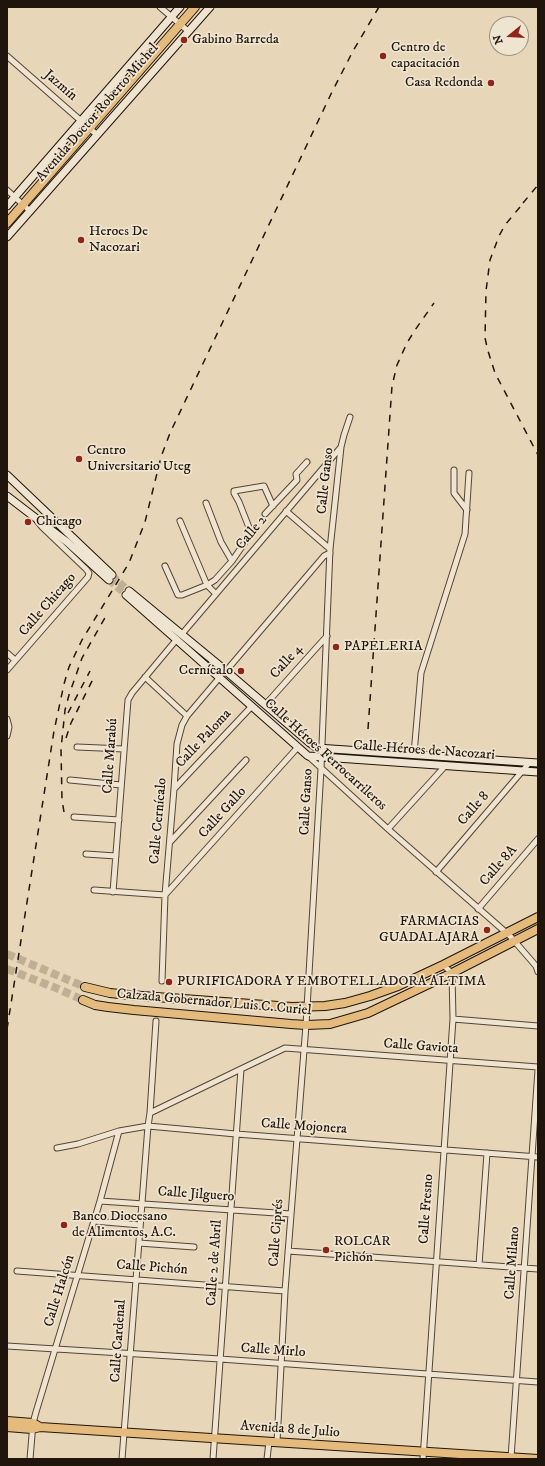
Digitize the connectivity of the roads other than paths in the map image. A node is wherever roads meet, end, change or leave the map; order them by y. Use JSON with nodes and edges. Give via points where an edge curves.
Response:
{"nodes":[{"id":1,"x":160,"y":7,"type":"edge"},
{"id":2,"x":180,"y":7,"type":"edge"},
{"id":3,"x":195,"y":7,"type":"edge"},
{"id":4,"x":210,"y":7,"type":"edge"},
{"id":5,"x":172,"y":17,"type":"junction"},
{"id":6,"x":181,"y":24,"type":"junction"},
{"id":7,"x":188,"y":31,"type":"junction"},
{"id":8,"x":7,"y":56,"type":"edge"},
{"id":9,"x":81,"y":121,"type":"junction"},
{"id":10,"x":90,"y":128,"type":"junction"},
{"id":11,"x":96,"y":134,"type":"junction"},
{"id":12,"x":7,"y":190,"type":"edge"},
{"id":13,"x":15,"y":197,"type":"junction"},
{"id":14,"x":23,"y":204,"type":"junction"},
{"id":15,"x":7,"y":206,"type":"edge"},
{"id":16,"x":30,"y":211,"type":"junction"},
{"id":17,"x":7,"y":223,"type":"edge"},
{"id":18,"x":7,"y":237,"type":"edge"},
{"id":19,"x":350,"y":418,"type":"dead end"},
{"id":20,"x":342,"y":446,"type":"junction"},
{"id":21,"x":307,"y":462,"type":"dead end"},
{"id":22,"x":454,"y":470,"type":"dead end"},
{"id":23,"x":469,"y":473,"type":"dead end"},
{"id":24,"x":7,"y":476,"type":"edge"},
{"id":25,"x":14,"y":481,"type":"junction"},
{"id":26,"x":7,"y":487,"type":"edge"},
{"id":27,"x":7,"y":496,"type":"edge"},
{"id":28,"x":206,"y":503,"type":"dead end"},
{"id":29,"x":273,"y":506,"type":"junction"},
{"id":30,"x":467,"y":510,"type":"junction"},
{"id":31,"x":286,"y":512,"type":"junction"},
{"id":32,"x":265,"y":514,"type":"dead end"},
{"id":33,"x":33,"y":516,"type":"junction"},
{"id":34,"x":180,"y":521,"type":"dead end"},
{"id":35,"x":330,"y":551,"type":"junction"},
{"id":36,"x":232,"y":560,"type":"junction"},
{"id":37,"x":166,"y":566,"type":"dead end"},
{"id":38,"x":207,"y":585,"type":"junction"},
{"id":39,"x":128,"y":593,"type":"tunnel mouth"},
{"id":40,"x":216,"y":594,"type":"junction"},
{"id":41,"x":328,"y":636,"type":"junction"},
{"id":42,"x":180,"y":637,"type":"junction"},
{"id":43,"x":7,"y":653,"type":"edge"},
{"id":44,"x":15,"y":660,"type":"junction"},
{"id":45,"x":7,"y":670,"type":"edge"},
{"id":46,"x":226,"y":670,"type":"junction"},
{"id":47,"x":145,"y":677,"type":"junction"},
{"id":48,"x":220,"y":677,"type":"junction"},
{"id":49,"x":265,"y":705,"type":"junction"},
{"id":50,"x":252,"y":706,"type":"junction"},
{"id":51,"x":187,"y":716,"type":"junction"},
{"id":52,"x":7,"y":719,"type":"edge"},
{"id":53,"x":7,"y":736,"type":"edge"},
{"id":54,"x":77,"y":747,"type":"dead end"},
{"id":55,"x":298,"y":748,"type":"junction"},
{"id":56,"x":322,"y":748,"type":"junction"},
{"id":57,"x":124,"y":749,"type":"junction"},
{"id":58,"x":414,"y":754,"type":"junction"},
{"id":59,"x":308,"y":756,"type":"junction"},
{"id":60,"x":321,"y":757,"type":"junction"},
{"id":61,"x":246,"y":760,"type":"dead end"},
{"id":62,"x":530,"y":762,"type":"junction"},
{"id":63,"x":538,"y":763,"type":"edge"},
{"id":64,"x":446,"y":765,"type":"junction"},
{"id":65,"x":321,"y":769,"type":"junction"},
{"id":66,"x":524,"y":771,"type":"junction"},
{"id":67,"x":538,"y":772,"type":"edge"},
{"id":68,"x":70,"y":780,"type":"dead end"},
{"id":69,"x":121,"y":785,"type":"junction"},
{"id":70,"x":174,"y":789,"type":"junction"},
{"id":71,"x":74,"y":816,"type":"dead end"},
{"id":72,"x":118,"y":820,"type":"junction"},
{"id":73,"x":388,"y":829,"type":"junction"},
{"id":74,"x":538,"y":839,"type":"edge"},
{"id":75,"x":170,"y":842,"type":"junction"},
{"id":76,"x":86,"y":854,"type":"dead end"},
{"id":77,"x":116,"y":856,"type":"junction"},
{"id":78,"x":436,"y":872,"type":"junction"},
{"id":79,"x":94,"y":890,"type":"dead end"},
{"id":80,"x":113,"y":892,"type":"junction"},
{"id":81,"x":165,"y":895,"type":"junction"},
{"id":82,"x":478,"y":908,"type":"junction"},
{"id":83,"x":538,"y":917,"type":"edge"},
{"id":84,"x":538,"y":929,"type":"edge"},
{"id":85,"x":506,"y":933,"type":"junction"},
{"id":86,"x":514,"y":942,"type":"junction"},
{"id":87,"x":443,"y":965,"type":"junction"},
{"id":88,"x":538,"y":972,"type":"edge"},
{"id":89,"x":452,"y":973,"type":"junction"},
{"id":90,"x":162,"y":981,"type":"dead end"},
{"id":91,"x":85,"y":987,"type":"tunnel mouth"},
{"id":92,"x":83,"y":1000,"type":"tunnel mouth"},
{"id":93,"x":307,"y":1008,"type":"junction"},
{"id":94,"x":453,"y":1019,"type":"junction"},
{"id":95,"x":156,"y":1021,"type":"dead end"},
{"id":96,"x":306,"y":1025,"type":"junction"},
{"id":97,"x":538,"y":1026,"type":"edge"},
{"id":98,"x":303,"y":1050,"type":"junction"},
{"id":99,"x":449,"y":1061,"type":"junction"},
{"id":100,"x":240,"y":1069,"type":"junction"},
{"id":101,"x":538,"y":1069,"type":"edge"},
{"id":102,"x":150,"y":1113,"type":"junction"},
{"id":103,"x":148,"y":1126,"type":"junction"},
{"id":104,"x":119,"y":1132,"type":"junction"},
{"id":105,"x":236,"y":1134,"type":"junction"},
{"id":106,"x":296,"y":1138,"type":"junction"},
{"id":107,"x":57,"y":1148,"type":"dead end"},
{"id":108,"x":443,"y":1150,"type":"junction"},
{"id":109,"x":487,"y":1153,"type":"junction"},
{"id":110,"x":532,"y":1156,"type":"junction"},
{"id":111,"x":538,"y":1157,"type":"edge"},
{"id":112,"x":100,"y":1201,"type":"junction"},
{"id":113,"x":142,"y":1204,"type":"junction"},
{"id":114,"x":230,"y":1210,"type":"junction"},
{"id":115,"x":291,"y":1214,"type":"junction"},
{"id":116,"x":94,"y":1221,"type":"junction"},
{"id":117,"x":140,"y":1225,"type":"junction"},
{"id":118,"x":139,"y":1243,"type":"junction"},
{"id":119,"x":194,"y":1247,"type":"dead end"},
{"id":120,"x":288,"y":1251,"type":"junction"},
{"id":121,"x":436,"y":1262,"type":"junction"},
{"id":122,"x":479,"y":1265,"type":"junction"},
{"id":123,"x":524,"y":1268,"type":"junction"},
{"id":124,"x":538,"y":1269,"type":"edge"},
{"id":125,"x":17,"y":1271,"type":"dead end"},
{"id":126,"x":77,"y":1275,"type":"junction"},
{"id":127,"x":136,"y":1279,"type":"junction"},
{"id":128,"x":225,"y":1286,"type":"junction"},
{"id":129,"x":285,"y":1290,"type":"junction"},
{"id":130,"x":7,"y":1346,"type":"edge"},
{"id":131,"x":54,"y":1349,"type":"junction"},
{"id":132,"x":130,"y":1353,"type":"junction"},
{"id":133,"x":220,"y":1359,"type":"junction"},
{"id":134,"x":281,"y":1364,"type":"junction"},
{"id":135,"x":429,"y":1374,"type":"junction"},
{"id":136,"x":516,"y":1381,"type":"junction"},
{"id":137,"x":538,"y":1382,"type":"edge"},
{"id":138,"x":7,"y":1421,"type":"edge"},
{"id":139,"x":35,"y":1426,"type":"junction"},
{"id":140,"x":7,"y":1427,"type":"edge"},
{"id":141,"x":124,"y":1432,"type":"junction"},
{"id":142,"x":214,"y":1438,"type":"junction"},
{"id":143,"x":273,"y":1442,"type":"junction"},
{"id":144,"x":424,"y":1455,"type":"edge"},
{"id":145,"x":511,"y":1458,"type":"edge"},
{"id":146,"x":30,"y":1459,"type":"edge"},
{"id":147,"x":122,"y":1459,"type":"edge"},
{"id":148,"x":213,"y":1459,"type":"edge"},
{"id":149,"x":267,"y":1459,"type":"edge"},
{"id":150,"x":538,"y":1459,"type":"edge"}],
"edges":[{"from":1,"to":5,"type":"street"},
{"from":2,"to":5,"type":"main road","name":"Avenida Doctor Roberto Michel"},
{"from":3,"to":6,"type":"main road","name":"Avenida Doctor Roberto Michel"},
{"from":4,"to":7,"type":"main road","name":"Avenida Doctor Roberto Michel"},
{"from":5,"to":6,"type":"street"},
{"from":5,"to":9,"type":"main road","name":"Avenida Doctor Roberto Michel"},
{"from":6,"to":7,"type":"street"},
{"from":6,"to":10,"type":"main road","name":"Avenida Doctor Roberto Michel"},
{"from":7,"to":11,"type":"main road","name":"Avenida Doctor Roberto Michel"},
{"from":8,"to":9,"type":"street","name":"Jazmín"},
{"from":9,"to":10,"type":"street","name":"Jazmín"},
{"from":9,"to":13,"type":"main road","name":"Avenida Doctor Roberto Michel"},
{"from":10,"to":11,"type":"street","name":"Jazmín"},
{"from":10,"to":14,"type":"main road","name":"Avenida Doctor Roberto Michel"},
{"from":11,"to":16,"type":"main road","name":"Avenida Doctor Roberto Michel"},
{"from":12,"to":13,"type":"street"},
{"from":13,"to":14,"type":"street"},
{"from":13,"to":15,"type":"main road","name":"Avenida Doctor Roberto Michel"},
{"from":14,"to":16,"type":"street"},
{"from":14,"to":17,"type":"main road","name":"Avenida Doctor Roberto Michel"},
{"from":16,"to":18,"type":"main road","name":"Avenida Doctor Roberto Michel"},
{"from":19,"to":20,"type":"street","name":"Calle Ganso"},
{"from":20,"to":31,"type":"street","name":"Calle 2"},
{"from":20,"to":35,"type":"street","name":"Calle Ganso"},
{"from":21,"to":29,"type":"street","via":[[296,474],[297,480]]},
{"from":22,"to":30,"type":"street","via":[[454,493]]},
{"from":23,"to":30,"type":"street"},
{"from":24,"to":25,"type":"main road"},
{"from":25,"to":26,"type":"main road"},
{"from":25,"to":33,"type":"main road","via":[[111,577]]},
{"from":27,"to":33,"type":"main road"},
{"from":28,"to":36,"type":"street","via":[[220,542]]},
{"from":29,"to":32,"type":"street"},
{"from":29,"to":36,"type":"street","via":[[264,486],[234,490],[250,533]]},
{"from":30,"to":58,"type":"street","via":[[465,534],[421,673]]},
{"from":31,"to":35,"type":"street","name":"Calle Ganso"},
{"from":31,"to":40,"type":"street","name":"Calle 2"},
{"from":33,"to":44,"type":"street","name":"Calle Chicago","via":[[89,573]]},
{"from":34,"to":38,"type":"street"},
{"from":35,"to":41,"type":"street","name":"Calle Ganso"},
{"from":35,"to":46,"type":"street"},
{"from":36,"to":38,"type":"street","via":[[215,580]]},
{"from":37,"to":38,"type":"street","via":[[178,595],[182,596]]},
{"from":38,"to":40,"type":"street"},
{"from":39,"to":42,"type":"main road","name":"Calle Héroes Ferrocarrileros"},
{"from":40,"to":42,"type":"street","name":"Calle 2"},
{"from":41,"to":49,"type":"street","name":"Calle 4"},
{"from":41,"to":56,"type":"street","name":"Calle Ganso"},
{"from":42,"to":46,"type":"main road","name":"Calle Héroes Ferrocarrileros"},
{"from":42,"to":47,"type":"street","name":"Calle Marabú"},
{"from":42,"to":48,"type":"main road","name":"Calle Héroes Ferrocarrileros"},
{"from":43,"to":44,"type":"street"},
{"from":44,"to":45,"type":"street","name":"Calle Chicago"},
{"from":46,"to":49,"type":"main road","name":"Calle Héroes Ferrocarrileros"},
{"from":47,"to":51,"type":"street"},
{"from":47,"to":57,"type":"street","name":"Calle Marabú","via":[[128,700]]},
{"from":48,"to":50,"type":"main road","name":"Calle Héroes Ferrocarrileros"},
{"from":48,"to":51,"type":"street","name":"Calle Cernícalo"},
{"from":49,"to":56,"type":"main road","name":"Calle Héroes Ferrocarrileros","via":[[310,743]]},
{"from":50,"to":55,"type":"main road","name":"Calle Héroes Ferrocarrileros"},
{"from":50,"to":70,"type":"street","name":"Calle Paloma"},
{"from":51,"to":70,"type":"street","name":"Calle Cernícalo","via":[[176,744]]},
{"from":52,"to":53,"type":"street"},
{"from":54,"to":57,"type":"street"},
{"from":55,"to":59,"type":"main road","name":"Calle Héroes Ferrocarrileros"},
{"from":55,"to":81,"type":"street","name":"Calle Gallo"},
{"from":56,"to":58,"type":"main road","name":"Calle Héroes de Nacozari"},
{"from":56,"to":60,"type":"street","name":"Calle Ganso"},
{"from":57,"to":69,"type":"street","name":"Calle Marabú"},
{"from":58,"to":62,"type":"main road","name":"Calle Héroes de Nacozari"},
{"from":59,"to":60,"type":"main road","name":"Calle Héroes de Nacozari"},
{"from":59,"to":65,"type":"street","name":"Calle Héroes Ferrocarrileros"},
{"from":60,"to":64,"type":"main road","name":"Calle Héroes de Nacozari"},
{"from":60,"to":65,"type":"street","name":"Calle Ganso"},
{"from":61,"to":75,"type":"street"},
{"from":62,"to":63,"type":"main road","name":"Calle Héroes de Nacozari"},
{"from":62,"to":66,"type":"street","name":"Calle 8"},
{"from":64,"to":66,"type":"main road","name":"Calle Héroes de Nacozari"},
{"from":64,"to":73,"type":"street"},
{"from":65,"to":73,"type":"street","name":"Calle Héroes Ferrocarrileros"},
{"from":65,"to":93,"type":"street","name":"Calle Ganso"},
{"from":66,"to":67,"type":"main road","name":"Calle Héroes de Nacozari"},
{"from":66,"to":78,"type":"street","name":"Calle 8"},
{"from":68,"to":69,"type":"street"},
{"from":69,"to":72,"type":"street","name":"Calle Marabú"},
{"from":70,"to":75,"type":"street","name":"Calle Cernícalo"},
{"from":71,"to":72,"type":"street"},
{"from":72,"to":77,"type":"street","name":"Calle Marabú"},
{"from":73,"to":78,"type":"street","name":"Calle Héroes Ferrocarrileros"},
{"from":74,"to":82,"type":"street","name":"Calle 8A"},
{"from":75,"to":81,"type":"street","name":"Calle Cernícalo"},
{"from":76,"to":77,"type":"street"},
{"from":77,"to":80,"type":"street","name":"Calle Marabú"},
{"from":78,"to":82,"type":"street","name":"Calle Héroes Ferrocarrileros"},
{"from":79,"to":80,"type":"street"},
{"from":80,"to":81,"type":"street"},
{"from":81,"to":90,"type":"street","name":"Calle Cernícalo"},
{"from":82,"to":85,"type":"street","name":"Calle Héroes Ferrocarrileros"},
{"from":83,"to":85,"type":"main road","name":"Calzada Gobernador Luis C. Curiel"},
{"from":84,"to":86,"type":"main road","name":"Calzada Gobernador Luis C. Curiel"},
{"from":85,"to":86,"type":"street","name":"Calle Héroes Ferrocarrileros"},
{"from":85,"to":87,"type":"main road","name":"Calzada Gobernador Luis C. Curiel"},
{"from":86,"to":88,"type":"street","via":[[536,966]]},
{"from":86,"to":89,"type":"main road","name":"Calzada Gobernador Luis C. Curiel"},
{"from":87,"to":89,"type":"street"},
{"from":87,"to":93,"type":"main road","name":"Calzada Gobernador Luis C. Curiel","via":[[379,994],[344,1003]]},
{"from":89,"to":94,"type":"street","name":"Calle Fresno"},
{"from":89,"to":96,"type":"main road","name":"Calzada Gobernador Luis C. Curiel","via":[[368,1014],[330,1024]]},
{"from":91,"to":93,"type":"main road","name":"Calzada Gobernador Luis C. Curiel","via":[[129,995]]},
{"from":92,"to":96,"type":"main road","name":"Calzada Gobernador Luis C. Curiel","via":[[108,1007]]},
{"from":93,"to":96,"type":"street","name":"Calle Ganso"},
{"from":94,"to":97,"type":"street"},
{"from":94,"to":99,"type":"street","name":"Calle Fresno"},
{"from":95,"to":102,"type":"street","name":"Calle Cardenal"},
{"from":96,"to":98,"type":"street","name":"Calle Ciprés"},
{"from":98,"to":99,"type":"street","name":"Calle Gaviota"},
{"from":98,"to":100,"type":"street","name":"Calle Gaviota","via":[[285,1048]]},
{"from":98,"to":106,"type":"street","name":"Calle Ciprés"},
{"from":99,"to":101,"type":"street","name":"Calle Gaviota"},
{"from":99,"to":108,"type":"street","name":"Calle Fresno"},
{"from":100,"to":102,"type":"street","name":"Calle Gaviota"},
{"from":100,"to":105,"type":"street","name":"Calle 2 de Abril"},
{"from":101,"to":110,"type":"street","name":"Calle Milano"},
{"from":102,"to":103,"type":"street","name":"Calle Cardenal"},
{"from":103,"to":104,"type":"street","name":"Calle Mojonera"},
{"from":103,"to":105,"type":"street","name":"Calle Mojonera"},
{"from":103,"to":113,"type":"street","name":"Calle Cardenal"},
{"from":104,"to":107,"type":"street","name":"Calle Mojonera"},
{"from":104,"to":112,"type":"street","name":"Calle Halcón"},
{"from":105,"to":106,"type":"street","name":"Calle Mojonera"},
{"from":105,"to":114,"type":"street","name":"Calle 2 de Abril"},
{"from":106,"to":108,"type":"street","name":"Calle Mojonera"},
{"from":106,"to":115,"type":"street","name":"Calle Ciprés"},
{"from":108,"to":109,"type":"street","name":"Calle Mojonera"},
{"from":108,"to":121,"type":"street","name":"Calle Fresno"},
{"from":109,"to":110,"type":"street","name":"Calle Mojonera"},
{"from":109,"to":122,"type":"street"},
{"from":110,"to":111,"type":"street","name":"Calle Mojonera"},
{"from":110,"to":123,"type":"street","name":"Calle Milano"},
{"from":112,"to":113,"type":"street","name":"Calle Jilguero"},
{"from":112,"to":116,"type":"street","name":"Calle Halcón"},
{"from":113,"to":114,"type":"street","name":"Calle Jilguero"},
{"from":113,"to":117,"type":"street","name":"Calle Cardenal"},
{"from":114,"to":115,"type":"street","name":"Calle Jilguero"},
{"from":114,"to":128,"type":"street","name":"Calle 2 de Abril"},
{"from":115,"to":120,"type":"street","name":"Calle Ciprés"},
{"from":116,"to":117,"type":"street"},
{"from":116,"to":126,"type":"street","name":"Calle Halcón"},
{"from":117,"to":118,"type":"street","name":"Calle Cardenal"},
{"from":118,"to":119,"type":"street"},
{"from":118,"to":127,"type":"street","name":"Calle Cardenal"},
{"from":120,"to":121,"type":"street"},
{"from":120,"to":129,"type":"street","name":"Calle Ciprés"},
{"from":121,"to":122,"type":"street"},
{"from":121,"to":135,"type":"street","name":"Calle Fresno"},
{"from":122,"to":123,"type":"street"},
{"from":123,"to":124,"type":"street"},
{"from":123,"to":136,"type":"street","name":"Calle Milano"},
{"from":125,"to":126,"type":"street","name":"Calle Pichón"},
{"from":126,"to":127,"type":"street","name":"Calle Pichón"},
{"from":126,"to":131,"type":"street","name":"Calle Halcón"},
{"from":127,"to":128,"type":"street","name":"Calle Pichón"},
{"from":127,"to":132,"type":"street","name":"Calle Cardenal"},
{"from":128,"to":129,"type":"street","name":"Calle Pichón"},
{"from":128,"to":133,"type":"street","name":"Calle 2 de Abril"},
{"from":129,"to":134,"type":"street","name":"Calle Ciprés"},
{"from":130,"to":131,"type":"street","name":"Calle Mirlo"},
{"from":131,"to":132,"type":"street","name":"Calle Mirlo"},
{"from":131,"to":139,"type":"street","name":"Calle Halcón"},
{"from":132,"to":133,"type":"street","name":"Calle Mirlo"},
{"from":132,"to":141,"type":"street","name":"Calle Cardenal"},
{"from":133,"to":134,"type":"street","name":"Calle Mirlo"},
{"from":133,"to":142,"type":"street","name":"Calle 2 de Abril"},
{"from":134,"to":135,"type":"street","name":"Calle Mirlo"},
{"from":134,"to":143,"type":"street","name":"Calle Ciprés"},
{"from":135,"to":136,"type":"street","name":"Calle Mirlo"},
{"from":135,"to":144,"type":"street","name":"Calle Fresno"},
{"from":136,"to":137,"type":"street","name":"Calle Mirlo"},
{"from":136,"to":145,"type":"street","name":"Calle Milano"},
{"from":138,"to":139,"type":"main road","name":"Avenida 8 de Julio"},
{"from":139,"to":140,"type":"main road","name":"Avenida 8 de Julio"},
{"from":139,"to":141,"type":"main road","name":"Avenida 8 de Julio"},
{"from":139,"to":146,"type":"street","name":"Calle Halcón"},
{"from":141,"to":142,"type":"main road","name":"Avenida 8 de Julio"},
{"from":141,"to":147,"type":"street","name":"Calle Cardenal"},
{"from":142,"to":143,"type":"main road","name":"Avenida 8 de Julio"},
{"from":142,"to":148,"type":"street","name":"Calle 2 de Abril"},
{"from":143,"to":144,"type":"main road","name":"Avenida 8 de Julio"},
{"from":143,"to":149,"type":"street","name":"Calle Ciprés"},
{"from":144,"to":145,"type":"main road","name":"Avenida 8 de Julio"},
{"from":145,"to":150,"type":"main road","name":"Avenida 8 de Julio"}]}
